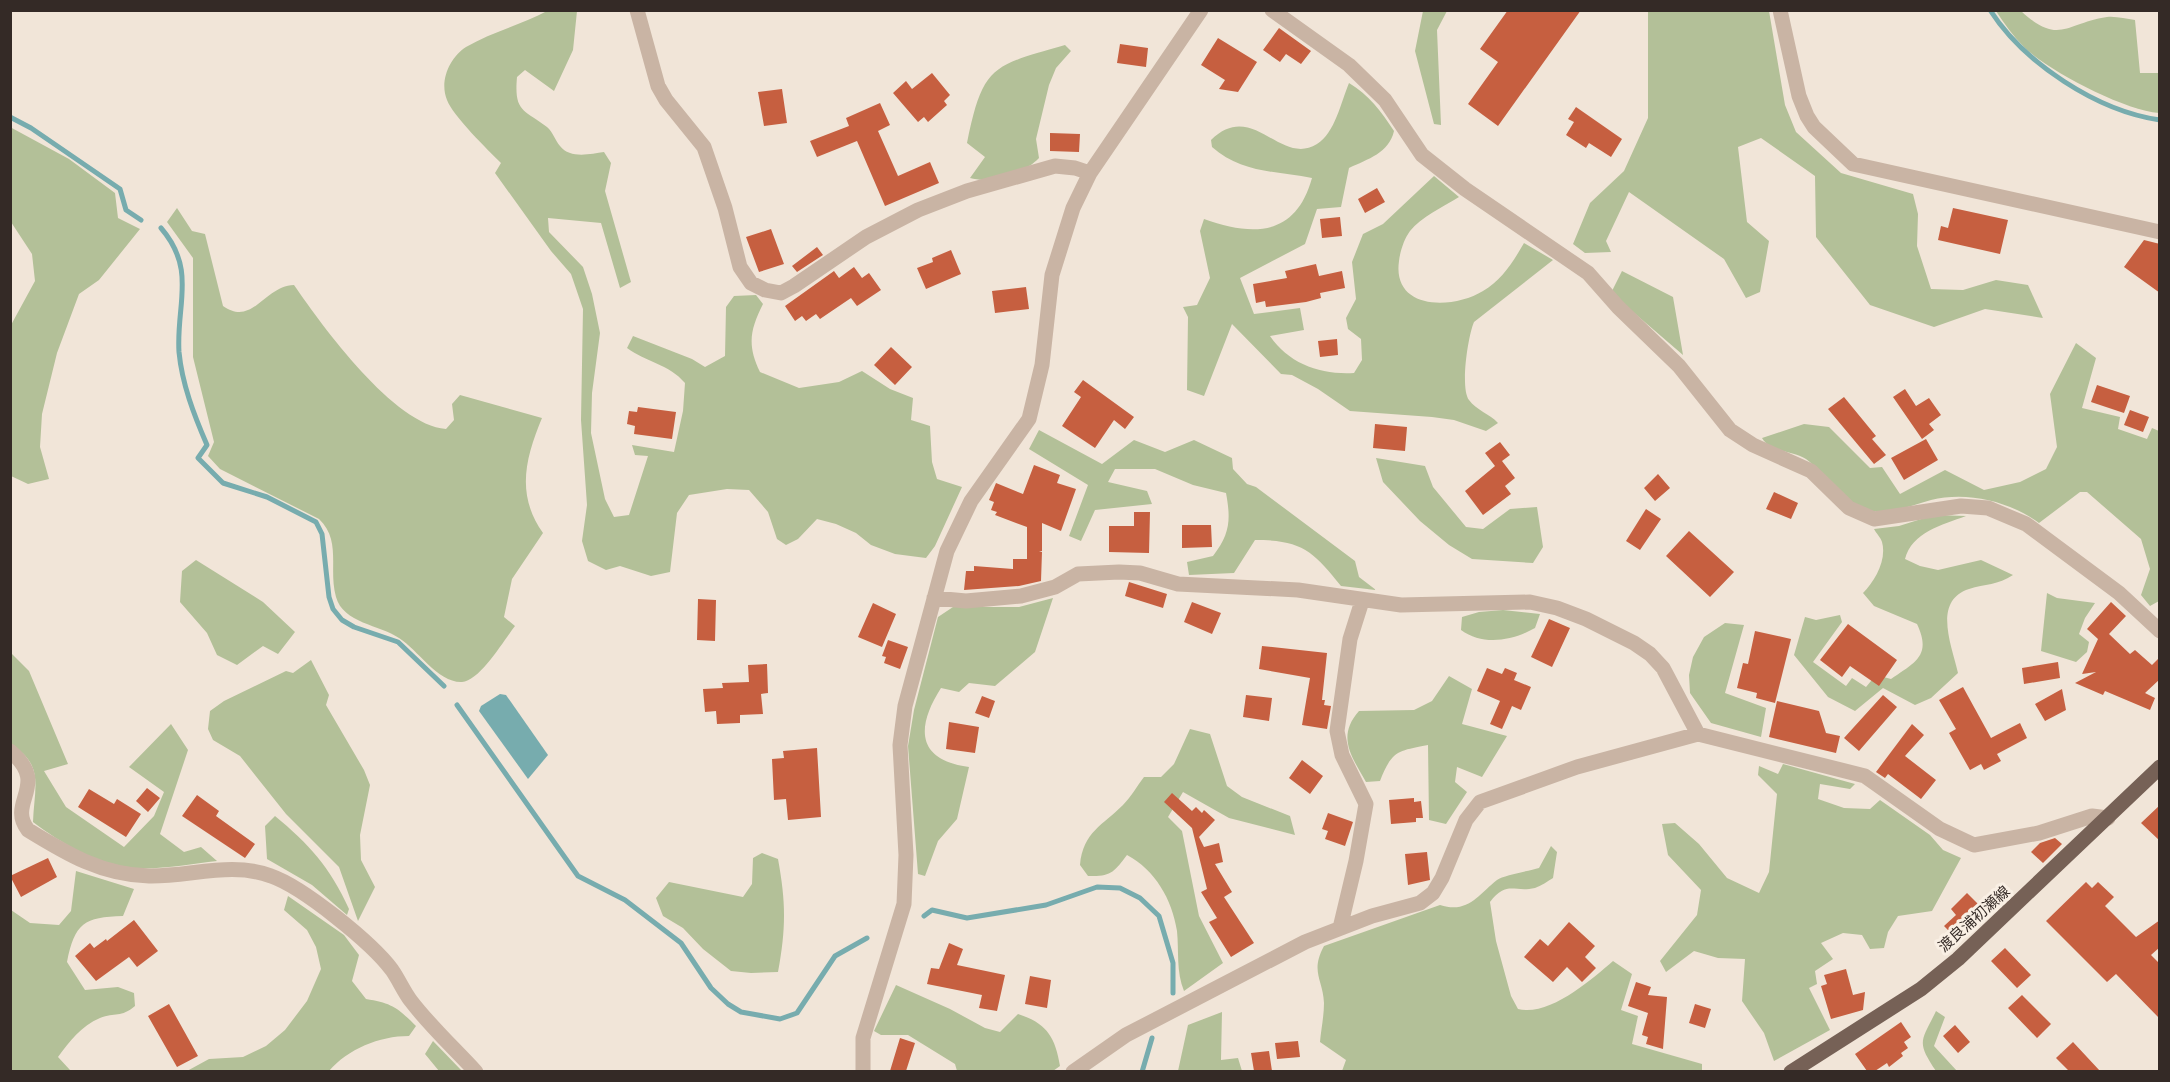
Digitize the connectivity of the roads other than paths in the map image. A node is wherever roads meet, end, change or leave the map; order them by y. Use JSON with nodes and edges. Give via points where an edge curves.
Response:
{"nodes":[{"id":1,"x":637,"y":10,"type":"edge"},
{"id":2,"x":1201,"y":10,"type":"edge"},
{"id":3,"x":1272,"y":10,"type":"edge"},
{"id":4,"x":1780,"y":10,"type":"edge"},
{"id":5,"x":1090,"y":173,"type":"junction"},
{"id":6,"x":2160,"y":232,"type":"edge"},
{"id":7,"x":934,"y":598,"type":"junction"},
{"id":8,"x":1362,"y":601,"type":"junction"},
{"id":9,"x":2160,"y":631,"type":"edge"},
{"id":10,"x":1698,"y":734,"type":"junction"},
{"id":11,"x":10,"y":751,"type":"edge"},
{"id":12,"x":2160,"y":767,"type":"edge"},
{"id":13,"x":2108,"y":818,"type":"junction"},
{"id":14,"x":17,"y":826,"type":"edge"},
{"id":15,"x":1340,"y":928,"type":"junction"},
{"id":16,"x":476,"y":1071,"type":"edge"},
{"id":17,"x":863,"y":1071,"type":"edge"},
{"id":18,"x":1073,"y":1071,"type":"edge"},
{"id":19,"x":1791,"y":1071,"type":"edge"}],
"edges":[{"from":1,"to":5,"type":"street","via":[[658,86],[704,147],[740,267],[751,283],[765,290],[781,293],[866,237],[967,190],[1055,166]]},
{"from":2,"to":5,"type":"street"},
{"from":3,"to":9,"type":"street","via":[[1349,65],[1378,93],[1422,155],[1588,273],[1679,366],[1730,430],[1811,471],[1849,508],[1874,519],[1960,506],[2010,515],[2119,593]]},
{"from":4,"to":6,"type":"street","via":[[1806,116],[1853,164]]},
{"from":5,"to":7,"type":"street","via":[[1073,208],[1052,275],[1042,365],[1029,419],[957,525]]},
{"from":7,"to":8,"type":"street","via":[[966,601],[1021,596],[1054,587],[1078,574],[1119,572],[1140,573],[1178,584],[1298,590]]},
{"from":7,"to":17,"type":"street","via":[[910,685],[900,745],[906,855],[904,904],[863,1038]]},
{"from":8,"to":10,"type":"street","via":[[1432,605],[1530,602],[1586,619],[1650,654],[1663,668]]},
{"from":8,"to":15,"type":"street","via":[[1350,639],[1337,731],[1342,755],[1366,804]]},
{"from":10,"to":13,"type":"street","via":[[1865,776],[1940,829],[1974,845],[2039,833],[2091,816]]},
{"from":10,"to":15,"type":"street","via":[[1577,766],[1480,802],[1466,820],[1433,893],[1420,903]]},
{"from":11,"to":14,"type":"street","via":[[24,762],[29,774]]},
{"from":12,"to":13,"type":"main road","name":"渡良浦初瀬線"},
{"from":13,"to":19,"type":"main road","name":"渡良浦初瀬線","via":[[1922,989]]},
{"from":14,"to":16,"type":"street","via":[[72,857],[123,874],[251,871],[288,884],[363,941],[392,969],[412,1002]]},
{"from":15,"to":18,"type":"street","via":[[1288,950],[1143,1026]]}]}
